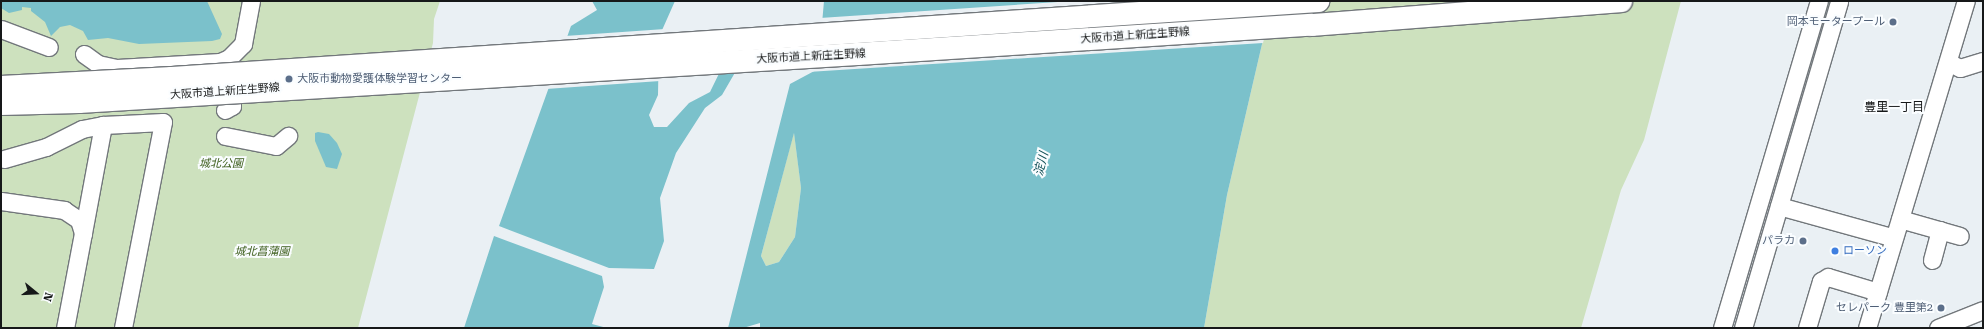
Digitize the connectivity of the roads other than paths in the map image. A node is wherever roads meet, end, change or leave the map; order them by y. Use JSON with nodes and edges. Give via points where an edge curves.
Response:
{"nodes":[{"id":1,"x":251,"y":1,"type":"edge"},
{"id":2,"x":1318,"y":1,"type":"edge"},
{"id":3,"x":1621,"y":1,"type":"edge"},
{"id":4,"x":1819,"y":1,"type":"edge"},
{"id":5,"x":1839,"y":1,"type":"edge"},
{"id":6,"x":1966,"y":1,"type":"edge"},
{"id":7,"x":1,"y":29,"type":"edge"},
{"id":8,"x":49,"y":47,"type":"dead end"},
{"id":9,"x":84,"y":54,"type":"dead end"},
{"id":10,"x":229,"y":58,"type":"junction"},
{"id":11,"x":1948,"y":62,"type":"junction"},
{"id":12,"x":1983,"y":62,"type":"edge"},
{"id":13,"x":1,"y":87,"type":"edge"},
{"id":14,"x":1,"y":104,"type":"edge"},
{"id":15,"x":225,"y":110,"type":"dead end"},
{"id":16,"x":103,"y":125,"type":"junction"},
{"id":17,"x":225,"y":136,"type":"dead end"},
{"id":18,"x":288,"y":136,"type":"dead end"},
{"id":19,"x":2,"y":158,"type":"edge"},
{"id":20,"x":1,"y":201,"type":"edge"},
{"id":21,"x":1779,"y":206,"type":"junction"},
{"id":22,"x":1900,"y":219,"type":"junction"},
{"id":23,"x":1940,"y":230,"type":"junction"},
{"id":24,"x":83,"y":233,"type":"junction"},
{"id":25,"x":1960,"y":236,"type":"dead end"},
{"id":26,"x":1894,"y":238,"type":"junction"},
{"id":27,"x":1932,"y":260,"type":"dead end"},
{"id":28,"x":1878,"y":292,"type":"junction"},
{"id":29,"x":1983,"y":310,"type":"edge"},
{"id":30,"x":65,"y":328,"type":"edge"},
{"id":31,"x":122,"y":328,"type":"edge"},
{"id":32,"x":1722,"y":328,"type":"edge"},
{"id":33,"x":1743,"y":328,"type":"edge"},
{"id":34,"x":1807,"y":328,"type":"edge"},
{"id":35,"x":1867,"y":328,"type":"edge"},
{"id":36,"x":1938,"y":328,"type":"edge"}],
"edges":[{"from":1,"to":10,"type":"street","via":[[243,44]]},
{"from":2,"to":13,"type":"main road","name":"大阪市道上新庄生野線","bridge":true,"via":[[164,79]]},
{"from":3,"to":14,"type":"main road","name":"大阪市道上新庄生野線","bridge":true,"via":[[1312,25],[890,52],[79,102]]},
{"from":4,"to":32,"type":"street"},
{"from":5,"to":21,"type":"street"},
{"from":6,"to":11,"type":"street"},
{"from":7,"to":8,"type":"street"},
{"from":9,"to":10,"type":"street","via":[[98,64],[117,68],[220,62]]},
{"from":10,"to":15,"type":"street","via":[[232,106]]},
{"from":11,"to":12,"type":"street","via":[[1960,68]]},
{"from":11,"to":22,"type":"street"},
{"from":16,"to":19,"type":"street","via":[[82,129],[46,147]]},
{"from":16,"to":24,"type":"street"},
{"from":16,"to":31,"type":"street","via":[[165,122]]},
{"from":17,"to":18,"type":"street","via":[[276,146]]},
{"from":20,"to":24,"type":"street","via":[[64,210],[79,220]]},
{"from":21,"to":26,"type":"street"},
{"from":21,"to":33,"type":"street"},
{"from":22,"to":23,"type":"street"},
{"from":22,"to":26,"type":"street"},
{"from":23,"to":25,"type":"street"},
{"from":23,"to":27,"type":"street"},
{"from":24,"to":30,"type":"street"},
{"from":26,"to":28,"type":"street"},
{"from":28,"to":34,"type":"street","via":[[1828,277],[1821,281]]},
{"from":28,"to":35,"type":"street"},
{"from":29,"to":36,"type":"street"}]}
